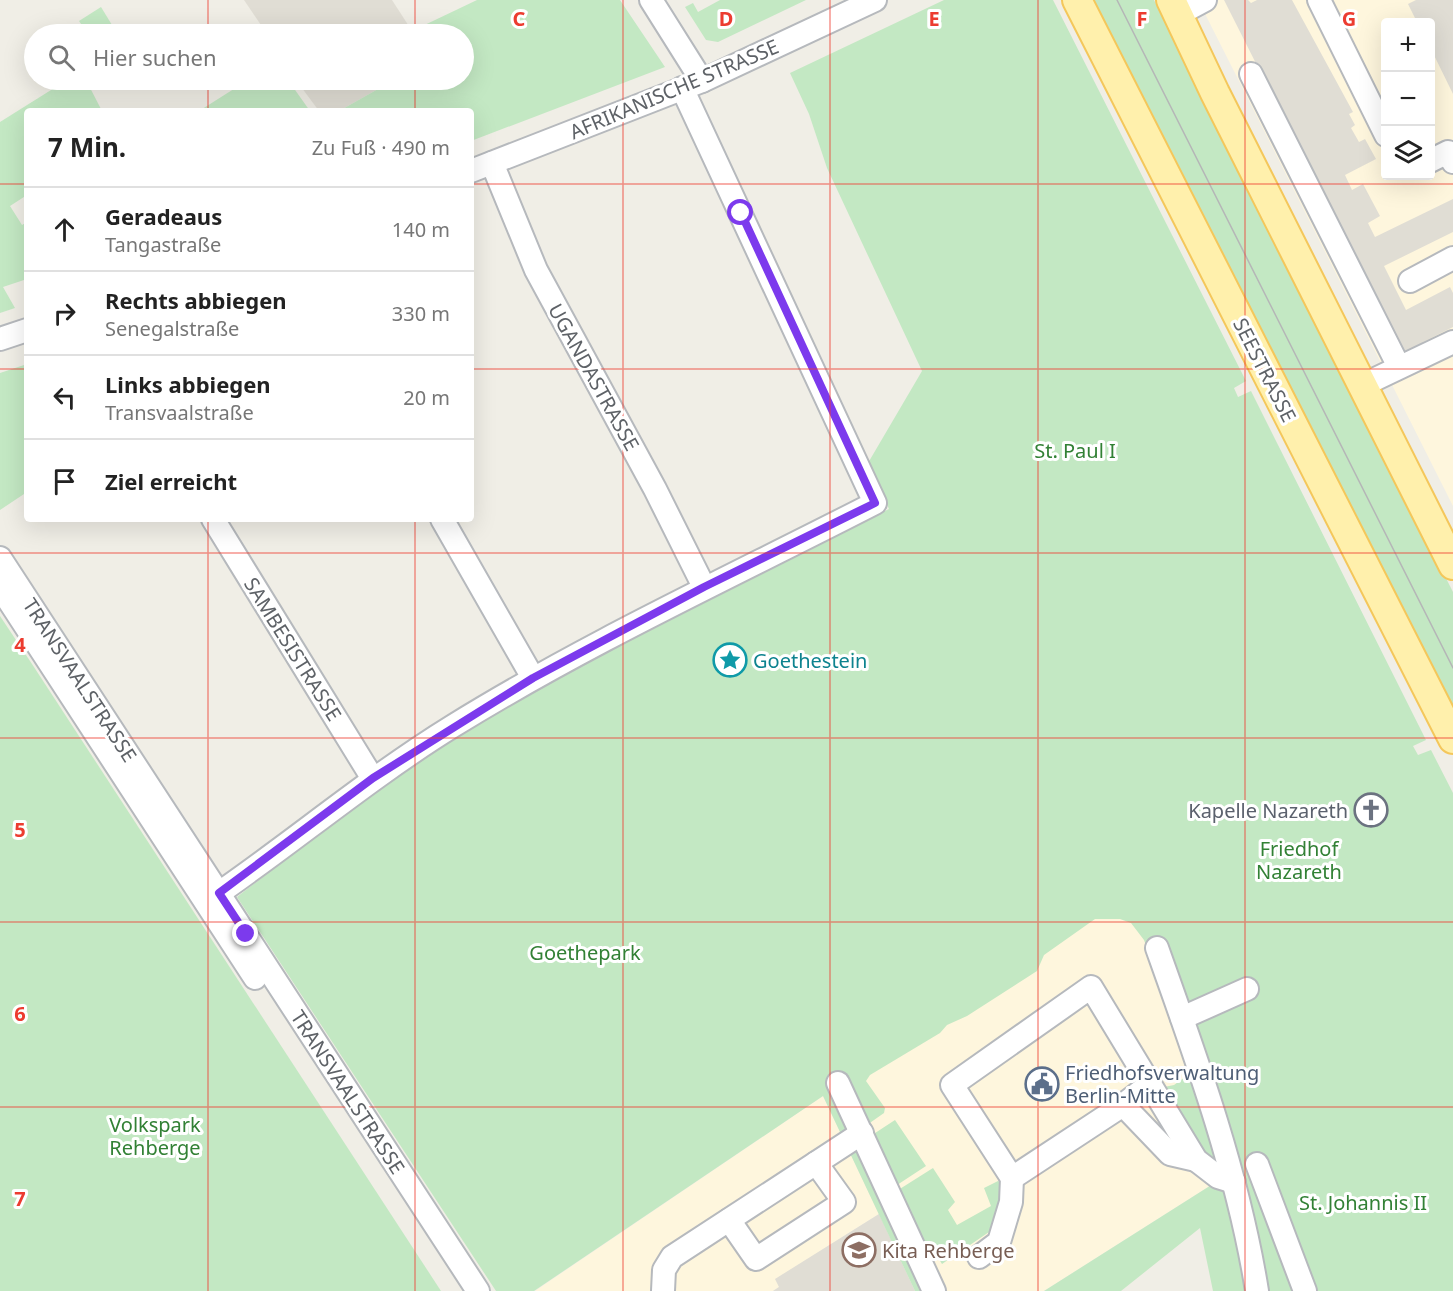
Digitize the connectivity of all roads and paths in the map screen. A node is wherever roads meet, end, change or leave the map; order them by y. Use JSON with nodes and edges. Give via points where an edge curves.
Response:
{"nodes":[{"id":1,"x":651,"y":0,"type":"edge"},
{"id":2,"x":875,"y":0,"type":"edge"},
{"id":3,"x":1077,"y":0,"type":"edge"},
{"id":4,"x":1205,"y":0,"type":"edge"},
{"id":5,"x":1318,"y":0,"type":"edge"},
{"id":6,"x":1174,"y":7,"type":"edge"},
{"id":7,"x":1251,"y":74,"type":"dead end"},
{"id":8,"x":692,"y":85,"type":"junction"},
{"id":9,"x":1381,"y":126,"type":"edge"},
{"id":10,"x":1435,"y":158,"type":"edge"},
{"id":11,"x":1453,"y":162,"type":"edge"},
{"id":12,"x":492,"y":163,"type":"junction"},
{"id":13,"x":474,"y":170,"type":"edge"},
{"id":14,"x":1453,"y":258,"type":"edge"},
{"id":15,"x":1410,"y":281,"type":"dead end"},
{"id":16,"x":24,"y":331,"type":"edge"},
{"id":17,"x":0,"y":339,"type":"edge"},
{"id":18,"x":1453,"y":342,"type":"edge"},
{"id":19,"x":1399,"y":368,"type":"junction"},
{"id":20,"x":1363,"y":385,"type":"junction"},
{"id":21,"x":215,"y":522,"type":"edge"},
{"id":22,"x":444,"y":522,"type":"edge"},
{"id":23,"x":0,"y":558,"type":"edge"},
{"id":24,"x":1453,"y":565,"type":"edge"},
{"id":25,"x":0,"y":587,"type":"edge"},
{"id":26,"x":704,"y":587,"type":"junction"},
{"id":27,"x":37,"y":629,"type":"junction"},
{"id":28,"x":533,"y":678,"type":"junction"},
{"id":29,"x":1453,"y":739,"type":"edge"},
{"id":30,"x":373,"y":778,"type":"junction"},
{"id":31,"x":212,"y":897,"type":"junction"},
{"id":32,"x":1157,"y":948,"type":"dead end"},
{"id":33,"x":1247,"y":989,"type":"dead end"},
{"id":34,"x":1182,"y":1018,"type":"junction"},
{"id":35,"x":838,"y":1083,"type":"dead end"},
{"id":36,"x":1149,"y":1085,"type":"junction"},
{"id":37,"x":1123,"y":1105,"type":"junction"},
{"id":38,"x":862,"y":1133,"type":"junction"},
{"id":39,"x":1196,"y":1160,"type":"junction"},
{"id":40,"x":816,"y":1163,"type":"junction"},
{"id":41,"x":1257,"y":1164,"type":"dead end"},
{"id":42,"x":1012,"y":1178,"type":"junction"},
{"id":43,"x":1234,"y":1182,"type":"junction"},
{"id":44,"x":729,"y":1220,"type":"junction"},
{"id":45,"x":979,"y":1257,"type":"dead end"},
{"id":46,"x":460,"y":1291,"type":"edge"},
{"id":47,"x":478,"y":1291,"type":"edge"},
{"id":48,"x":663,"y":1291,"type":"edge"},
{"id":49,"x":934,"y":1291,"type":"edge"},
{"id":50,"x":1257,"y":1291,"type":"edge"},
{"id":51,"x":1305,"y":1291,"type":"edge"}],
"edges":[{"from":1,"to":8,"type":"street"},
{"from":2,"to":8,"type":"street","name":"AFRIKANISCHE STRASSE"},
{"from":3,"to":29,"type":"main road","name":"SEESTRASSE"},
{"from":4,"to":6,"type":"street"},
{"from":5,"to":9,"type":"street"},
{"from":6,"to":20,"type":"main road"},
{"from":7,"to":19,"type":"street"},
{"from":8,"to":12,"type":"street","name":"AFRIKANISCHE STRASSE"},
{"from":8,"to":26,"type":"street","via":[[875,503]]},
{"from":10,"to":11,"type":"street","via":[[1448,152]]},
{"from":12,"to":13,"type":"street","name":"AFRIKANISCHE STRASSE"},
{"from":12,"to":26,"type":"street","name":"UGANDASTRASSE","via":[[536,270]]},
{"from":14,"to":15,"type":"street"},
{"from":16,"to":17,"type":"street"},
{"from":18,"to":19,"type":"street"},
{"from":19,"to":20,"type":"street"},
{"from":20,"to":24,"type":"main road"},
{"from":21,"to":30,"type":"street","name":"SAMBESISTRASSE"},
{"from":22,"to":28,"type":"street"},
{"from":23,"to":27,"type":"street","name":"TRANSVAALSTRASSE"},
{"from":25,"to":27,"type":"street","name":"TRANSVAALSTRASSE"},
{"from":26,"to":28,"type":"street"},
{"from":27,"to":31,"type":"street","name":"TRANSVAALSTRASSE"},
{"from":28,"to":30,"type":"street"},
{"from":30,"to":31,"type":"street"},
{"from":31,"to":46,"type":"street","name":"TRANSVAALSTRASSE"},
{"from":31,"to":47,"type":"street","name":"TRANSVAALSTRASSE"},
{"from":32,"to":34,"type":"street"},
{"from":33,"to":34,"type":"street"},
{"from":34,"to":43,"type":"street"},
{"from":35,"to":38,"type":"street"},
{"from":36,"to":37,"type":"street"},
{"from":36,"to":39,"type":"street"},
{"from":36,"to":42,"type":"street","via":[[1091,987],[952,1085]]},
{"from":37,"to":39,"type":"street","via":[[1170,1154]]},
{"from":37,"to":42,"type":"street"},
{"from":38,"to":40,"type":"street"},
{"from":38,"to":49,"type":"street"},
{"from":39,"to":43,"type":"street","via":[[1218,1177]]},
{"from":40,"to":44,"type":"street"},
{"from":40,"to":44,"type":"street","via":[[844,1202],[756,1259]]},
{"from":41,"to":51,"type":"street"},
{"from":42,"to":45,"type":"street","via":[[1011,1202],[999,1242]]},
{"from":43,"to":50,"type":"street"},
{"from":44,"to":48,"type":"street","via":[[672,1257],[664,1270]]}]}
